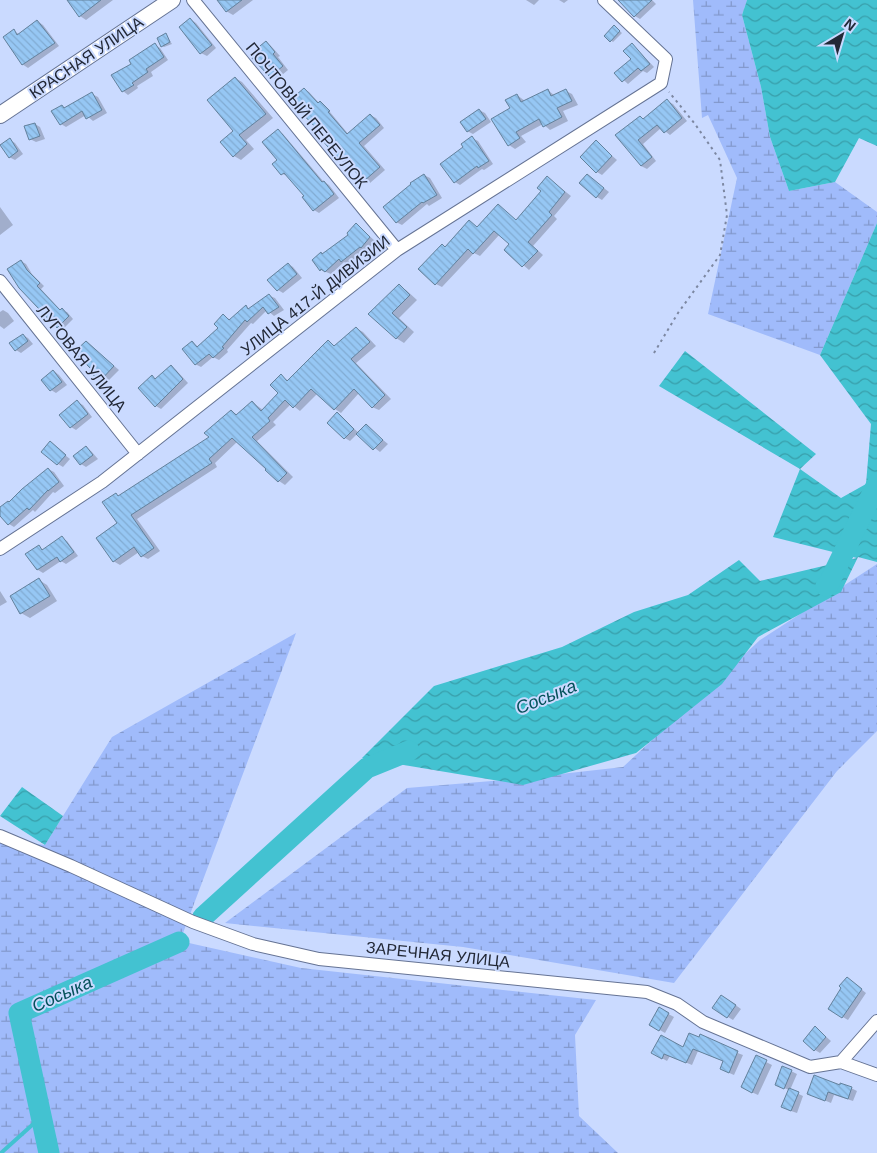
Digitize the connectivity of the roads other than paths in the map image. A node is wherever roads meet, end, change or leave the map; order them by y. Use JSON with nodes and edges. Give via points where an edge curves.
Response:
{"nodes":[{"id":1,"x":172,"y":0,"type":"edge"},
{"id":2,"x":193,"y":0,"type":"edge"},
{"id":3,"x":604,"y":0,"type":"edge"},
{"id":4,"x":0,"y":115,"type":"edge"},
{"id":5,"x":397,"y":250,"type":"junction"},
{"id":6,"x":0,"y":281,"type":"edge"},
{"id":7,"x":138,"y":454,"type":"junction"},
{"id":8,"x":0,"y":549,"type":"edge"},
{"id":9,"x":0,"y":836,"type":"edge"},
{"id":10,"x":877,"y":1021,"type":"edge"},
{"id":11,"x":842,"y":1062,"type":"junction"},
{"id":12,"x":877,"y":1075,"type":"edge"}],
"edges":[{"from":1,"to":4,"type":"street","name":"КРАСНАЯ УЛИЦА"},
{"from":2,"to":5,"type":"street","name":"ПОЧТОВЫЙ ПЕРЕУЛОК"},
{"from":3,"to":5,"type":"street","name":"УЛИЦА 417-Й ДИВИЗИИ","via":[[666,59],[661,83]]},
{"from":5,"to":7,"type":"street","name":"УЛИЦА 417-Й ДИВИЗИИ"},
{"from":6,"to":7,"type":"street","name":"ЛУГОВАЯ УЛИЦА"},
{"from":7,"to":8,"type":"street","name":"УЛИЦА 417-Й ДИВИЗИИ","via":[[102,482]]},
{"from":9,"to":11,"type":"street","name":"ЗАРЕЧНАЯ УЛИЦА","via":[[193,922],[253,944],[320,959],[647,992],[677,1004],[703,1022],[810,1067]]},
{"from":10,"to":11,"type":"street"},
{"from":11,"to":12,"type":"street","name":"ЗАРЕЧНАЯ УЛИЦА"}]}
